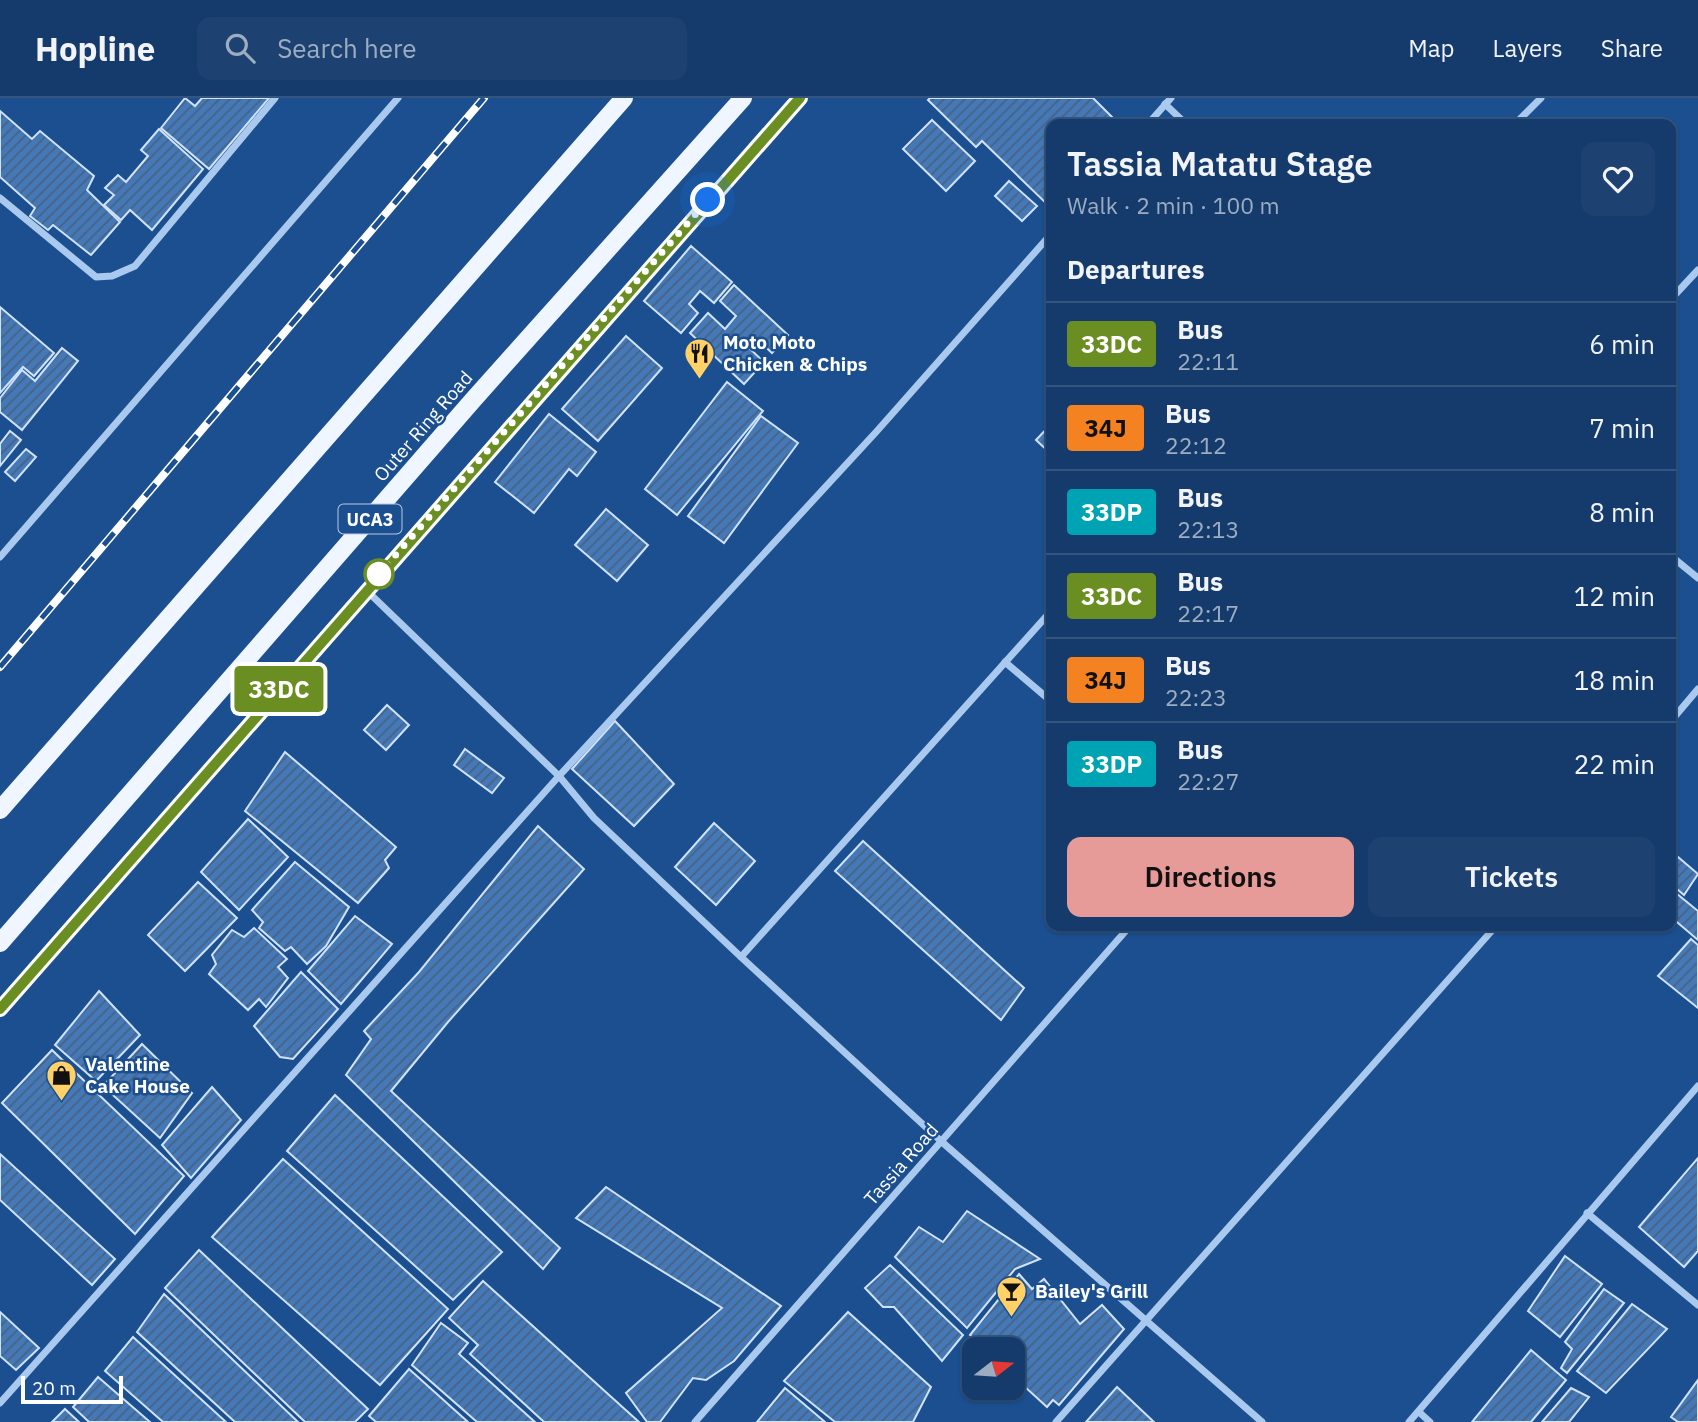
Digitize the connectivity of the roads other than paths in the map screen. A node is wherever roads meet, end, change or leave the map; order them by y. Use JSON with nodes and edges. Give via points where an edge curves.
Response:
{"nodes":[{"id":1,"x":275,"y":98,"type":"edge"},
{"id":2,"x":398,"y":98,"type":"edge"},
{"id":3,"x":624,"y":98,"type":"edge"},
{"id":4,"x":743,"y":98,"type":"edge"},
{"id":5,"x":800,"y":98,"type":"edge"},
{"id":6,"x":1541,"y":98,"type":"edge"},
{"id":7,"x":1168,"y":101,"type":"edge"},
{"id":8,"x":1152,"y":119,"type":"edge"},
{"id":9,"x":1182,"y":119,"type":"edge"},
{"id":10,"x":1520,"y":119,"type":"edge"},
{"id":11,"x":0,"y":198,"type":"edge"},
{"id":12,"x":1046,"y":240,"type":"edge"},
{"id":13,"x":1698,"y":270,"type":"edge"},
{"id":14,"x":1676,"y":294,"type":"edge"},
{"id":15,"x":0,"y":557,"type":"edge"},
{"id":16,"x":1676,"y":559,"type":"edge"},
{"id":17,"x":1698,"y":578,"type":"edge"},
{"id":18,"x":365,"y":590,"type":"junction"},
{"id":19,"x":1046,"y":617,"type":"edge"},
{"id":20,"x":1005,"y":662,"type":"junction"},
{"id":21,"x":1698,"y":689,"type":"edge"},
{"id":22,"x":1046,"y":697,"type":"edge"},
{"id":23,"x":1676,"y":715,"type":"edge"},
{"id":24,"x":559,"y":776,"type":"junction"},
{"id":25,"x":0,"y":810,"type":"edge"},
{"id":26,"x":1126,"y":931,"type":"edge"},
{"id":27,"x":1492,"y":931,"type":"edge"},
{"id":28,"x":0,"y":943,"type":"edge"},
{"id":29,"x":741,"y":957,"type":"junction"},
{"id":30,"x":0,"y":1009,"type":"edge"},
{"id":31,"x":1698,"y":1086,"type":"edge"},
{"id":32,"x":942,"y":1142,"type":"junction"},
{"id":33,"x":1587,"y":1213,"type":"junction"},
{"id":34,"x":1698,"y":1305,"type":"edge"},
{"id":35,"x":1145,"y":1320,"type":"junction"},
{"id":36,"x":0,"y":1403,"type":"edge"},
{"id":37,"x":1419,"y":1412,"type":"junction"},
{"id":38,"x":695,"y":1422,"type":"edge"},
{"id":39,"x":1056,"y":1422,"type":"edge"},
{"id":40,"x":1262,"y":1422,"type":"edge"},
{"id":41,"x":1409,"y":1422,"type":"edge"},
{"id":42,"x":1430,"y":1422,"type":"edge"}],
"edges":[{"from":1,"to":11,"type":"street","via":[[135,266],[112,276],[96,277]]},
{"from":2,"to":15,"type":"street"},
{"from":3,"to":25,"type":"main road"},
{"from":4,"to":28,"type":"main road","name":"Outer Ring Road","number":"UCA3","via":[[464,410]]},
{"from":5,"to":18,"type":"main road","number":"UCA3"},
{"from":6,"to":10,"type":"street"},
{"from":7,"to":8,"type":"street"},
{"from":7,"to":9,"type":"street"},
{"from":12,"to":24,"type":"street"},
{"from":13,"to":14,"type":"street"},
{"from":16,"to":17,"type":"street"},
{"from":18,"to":24,"type":"street"},
{"from":18,"to":30,"type":"main road","number":"UCA3"},
{"from":19,"to":20,"type":"street"},
{"from":20,"to":22,"type":"street"},
{"from":20,"to":29,"type":"street"},
{"from":21,"to":23,"type":"street"},
{"from":24,"to":29,"type":"street","via":[[594,818]]},
{"from":24,"to":36,"type":"street"},
{"from":26,"to":32,"type":"street","name":"Tassia Road"},
{"from":27,"to":35,"type":"street"},
{"from":29,"to":32,"type":"street"},
{"from":31,"to":33,"type":"street"},
{"from":32,"to":35,"type":"street"},
{"from":32,"to":38,"type":"street","name":"Tassia Road"},
{"from":33,"to":34,"type":"street"},
{"from":33,"to":37,"type":"street"},
{"from":35,"to":39,"type":"street"},
{"from":35,"to":40,"type":"street"},
{"from":37,"to":41,"type":"street"},
{"from":37,"to":42,"type":"street"}]}
